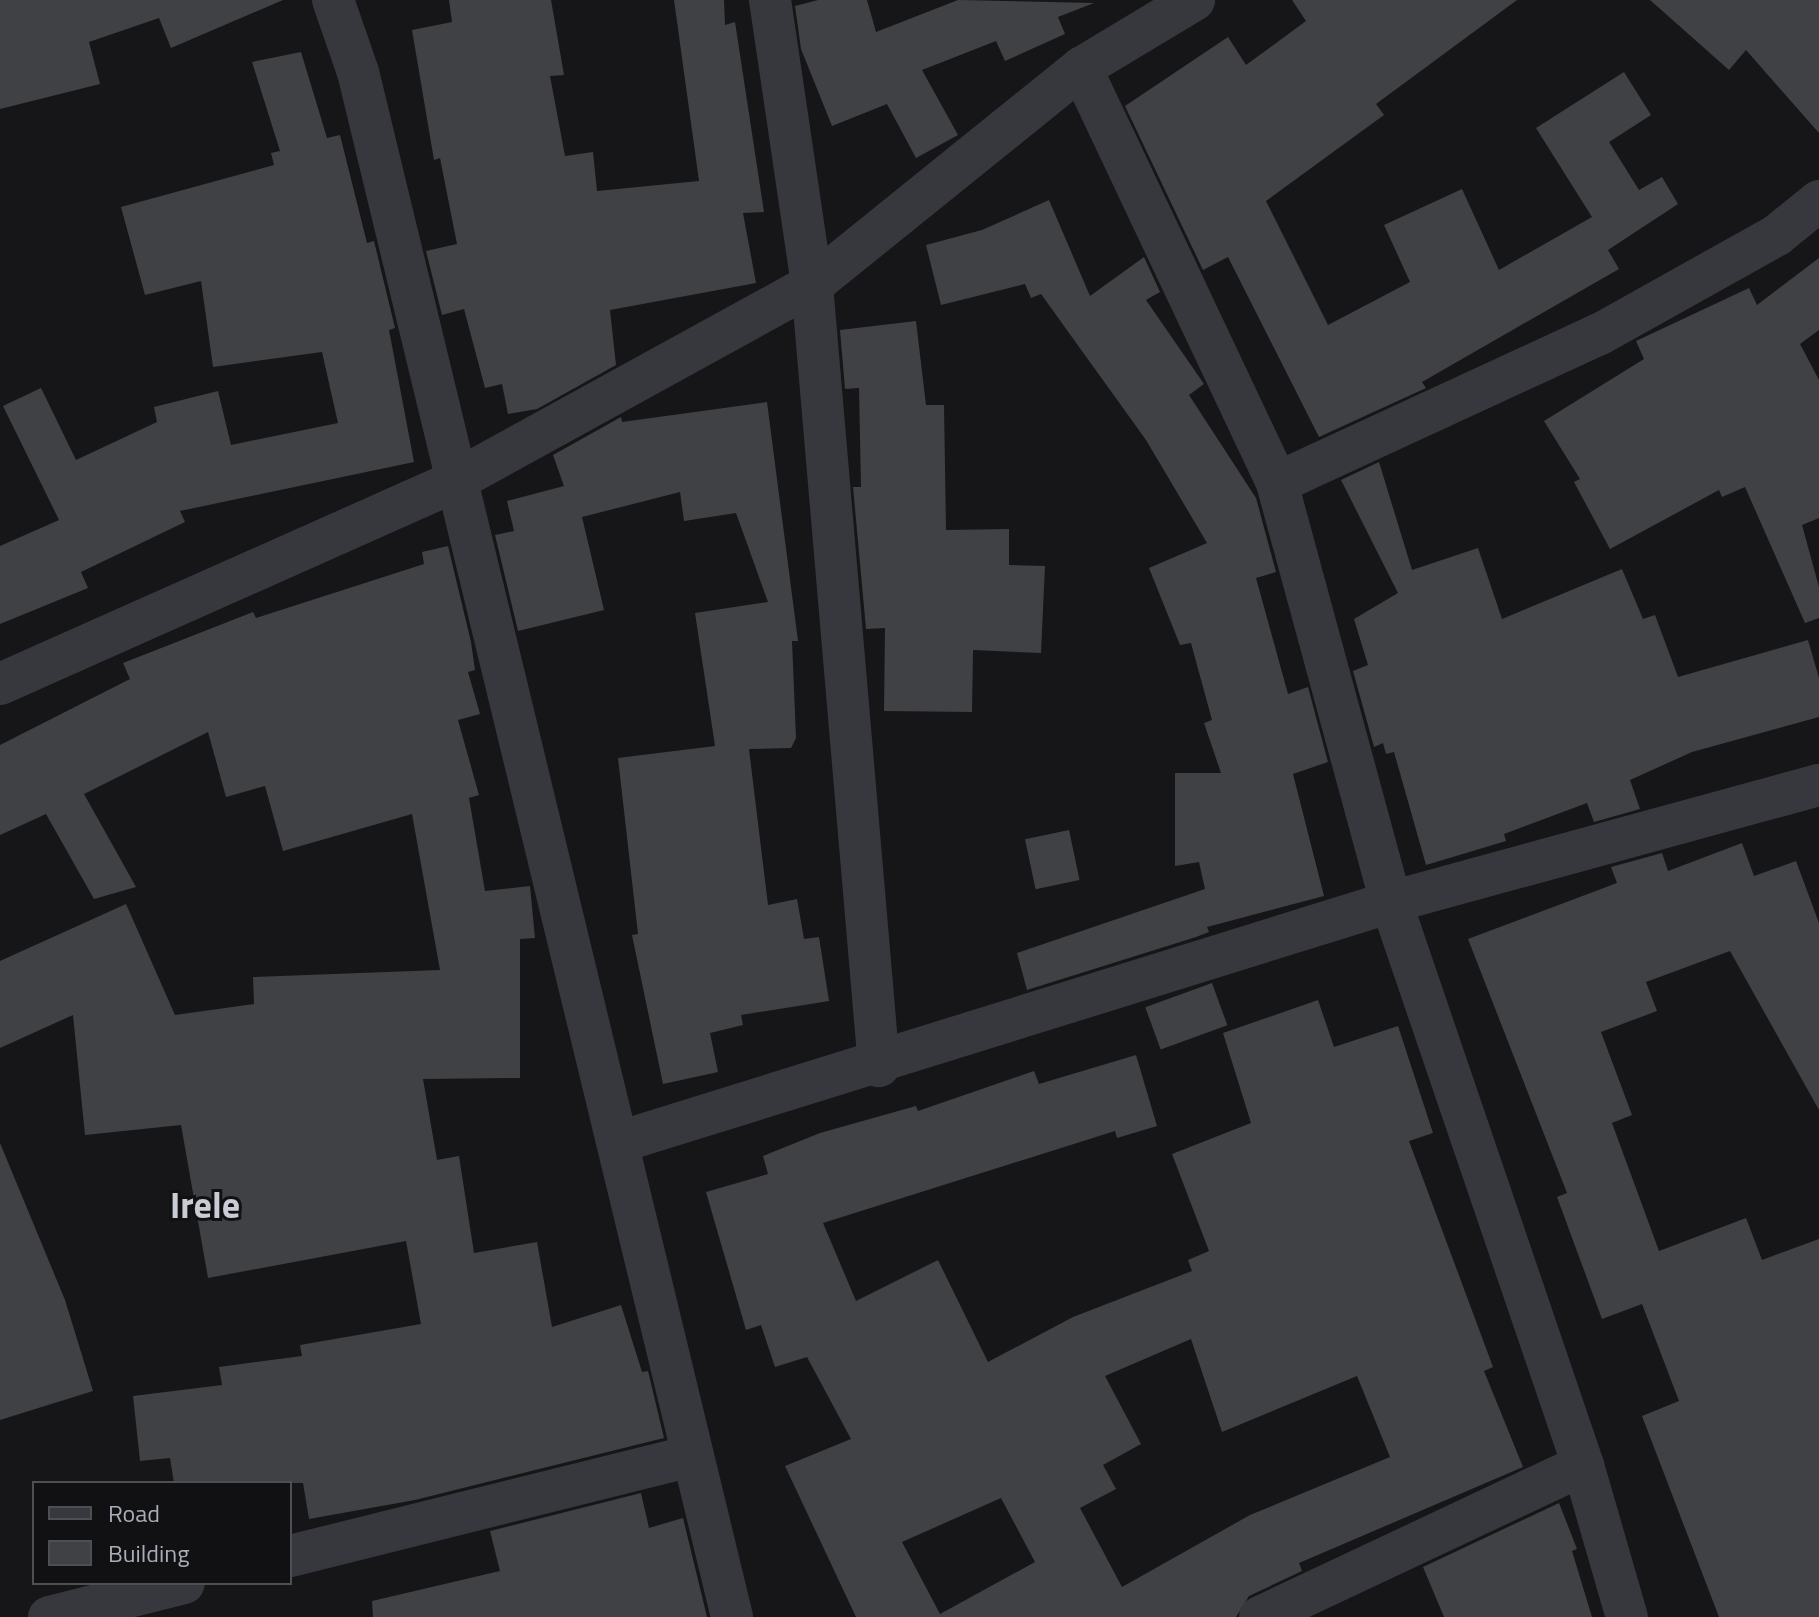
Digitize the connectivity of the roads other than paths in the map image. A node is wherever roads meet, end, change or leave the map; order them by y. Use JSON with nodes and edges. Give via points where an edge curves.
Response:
{"nodes":[{"id":1,"x":333,"y":0,"type":"edge"},
{"id":2,"x":770,"y":0,"type":"edge"},
{"id":3,"x":1194,"y":0,"type":"edge"},
{"id":4,"x":1081,"y":68,"type":"junction"},
{"id":5,"x":1819,"y":201,"type":"edge"},
{"id":6,"x":812,"y":285,"type":"junction"},
{"id":7,"x":453,"y":482,"type":"junction"},
{"id":8,"x":1277,"y":483,"type":"junction"},
{"id":9,"x":0,"y":684,"type":"edge"},
{"id":10,"x":1817,"y":792,"type":"edge"},
{"id":11,"x":1391,"y":902,"type":"junction"},
{"id":12,"x":879,"y":1066,"type":"junction"},
{"id":13,"x":619,"y":1142,"type":"junction"},
{"id":14,"x":691,"y":1456,"type":"junction"},
{"id":15,"x":1583,"y":1465,"type":"junction"},
{"id":16,"x":292,"y":1556,"type":"edge"},
{"id":17,"x":176,"y":1585,"type":"edge"},
{"id":18,"x":49,"y":1617,"type":"edge"},
{"id":19,"x":732,"y":1617,"type":"edge"},
{"id":20,"x":1260,"y":1617,"type":"edge"},
{"id":21,"x":1627,"y":1617,"type":"edge"}],
"edges":[{"from":1,"to":7,"type":"street","via":[[358,72]]},
{"from":2,"to":6,"type":"street"},
{"from":3,"to":4,"type":"street"},
{"from":4,"to":6,"type":"street"},
{"from":4,"to":8,"type":"street"},
{"from":5,"to":8,"type":"street","via":[[1777,235],[1600,334]]},
{"from":6,"to":7,"type":"street"},
{"from":6,"to":12,"type":"street"},
{"from":7,"to":9,"type":"street"},
{"from":7,"to":13,"type":"street"},
{"from":8,"to":11,"type":"street"},
{"from":10,"to":11,"type":"street"},
{"from":11,"to":12,"type":"street"},
{"from":11,"to":15,"type":"street"},
{"from":12,"to":13,"type":"street"},
{"from":13,"to":14,"type":"street"},
{"from":14,"to":16,"type":"street"},
{"from":14,"to":19,"type":"street"},
{"from":15,"to":20,"type":"street"},
{"from":15,"to":21,"type":"street"},
{"from":17,"to":18,"type":"street"}]}
